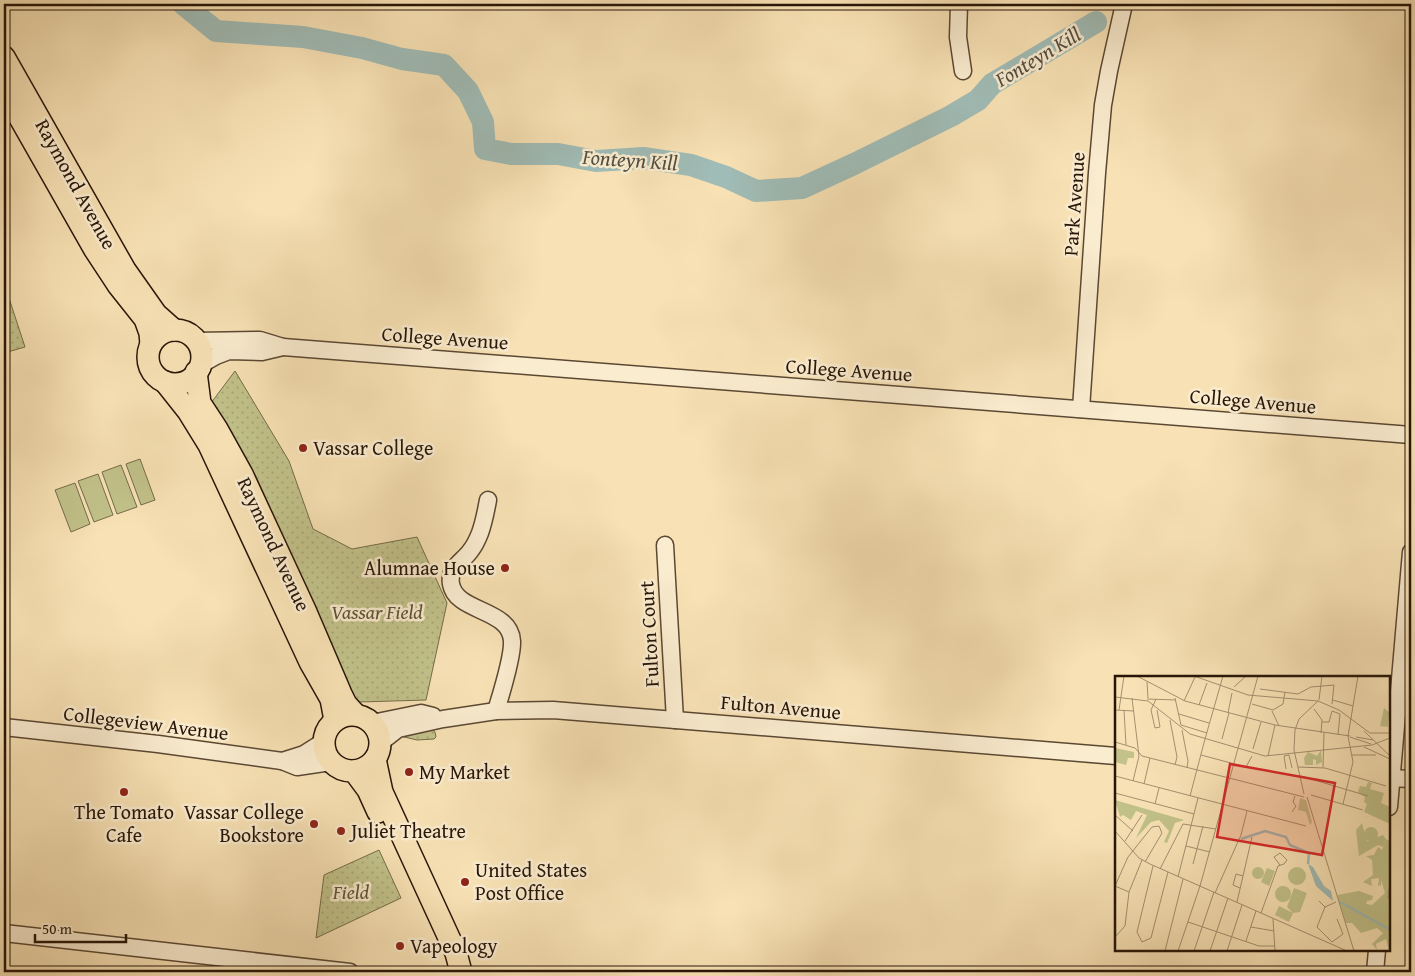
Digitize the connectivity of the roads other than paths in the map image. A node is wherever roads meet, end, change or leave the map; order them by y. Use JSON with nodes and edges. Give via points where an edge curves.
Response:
{"nodes":[{"id":1,"x":959,"y":4,"type":"edge"},
{"id":2,"x":1124,"y":4,"type":"edge"},
{"id":3,"x":4,"y":57,"type":"edge"},
{"id":4,"x":963,"y":71,"type":"dead end"},
{"id":5,"x":4,"y":90,"type":"edge"},
{"id":6,"x":174,"y":330,"type":"junction"},
{"id":7,"x":196,"y":341,"type":"junction"},
{"id":8,"x":151,"y":344,"type":"junction"},
{"id":9,"x":283,"y":347,"type":"junction"},
{"id":10,"x":198,"y":369,"type":"junction"},
{"id":11,"x":164,"y":382,"type":"junction"},
{"id":12,"x":1081,"y":409,"type":"junction"},
{"id":13,"x":1411,"y":435,"type":"edge"},
{"id":14,"x":488,"y":500,"type":"dead end"},
{"id":15,"x":665,"y":545,"type":"dead end"},
{"id":16,"x":1411,"y":552,"type":"edge"},
{"id":17,"x":496,"y":712,"type":"junction"},
{"id":18,"x":364,"y":719,"type":"junction"},
{"id":19,"x":443,"y":719,"type":"junction"},
{"id":20,"x":335,"y":720,"type":"junction"},
{"id":21,"x":675,"y":720,"type":"junction"},
{"id":22,"x":4,"y":727,"type":"edge"},
{"id":23,"x":324,"y":742,"type":"junction"},
{"id":24,"x":378,"y":751,"type":"junction"},
{"id":25,"x":1115,"y":756,"type":"edge"},
{"id":26,"x":282,"y":761,"type":"junction"},
{"id":27,"x":331,"y":762,"type":"junction"},
{"id":28,"x":354,"y":771,"type":"junction"},
{"id":29,"x":1390,"y":778,"type":"edge"},
{"id":30,"x":1411,"y":779,"type":"edge"},
{"id":31,"x":4,"y":933,"type":"edge"},
{"id":32,"x":1376,"y":951,"type":"edge"},
{"id":33,"x":350,"y":972,"type":"edge"},
{"id":34,"x":452,"y":972,"type":"edge"},
{"id":35,"x":461,"y":972,"type":"edge"},
{"id":36,"x":1375,"y":972,"type":"edge"}],
"edges":[{"from":1,"to":4,"type":"street","via":[[958,37]]},
{"from":2,"to":12,"type":"street","name":"Park Avenue","via":[[1104,105]]},
{"from":3,"to":6,"type":"main road","name":"Raymond Avenue","via":[[126,270],[156,314]]},
{"from":5,"to":8,"type":"main road","name":"Raymond Avenue","via":[[95,250],[145,319]]},
{"from":6,"to":7,"type":"main road","via":[[186,333]]},
{"from":6,"to":8,"type":"main road","via":[[157,336]]},
{"from":7,"to":9,"type":"street","name":"College Avenue","via":[[260,340]]},
{"from":7,"to":10,"type":"main road","via":[[202,357]]},
{"from":8,"to":11,"type":"main road","via":[[149,366]]},
{"from":9,"to":10,"type":"street","name":"College Avenue","via":[[262,352],[229,351]]},
{"from":9,"to":12,"type":"street","name":"College Avenue"},
{"from":10,"to":11,"type":"main road","via":[[190,379],[173,384]]},
{"from":10,"to":18,"type":"main road","name":"Raymond Avenue","via":[[200,403],[242,474],[346,704]]},
{"from":11,"to":20,"type":"main road","name":"Raymond Avenue","via":[[188,411],[209,445],[310,662],[331,700]]},
{"from":12,"to":13,"type":"street","name":"College Avenue"},
{"from":14,"to":17,"type":"street","via":[[480,534],[471,550],[453,569],[451,585],[459,597],[502,621],[510,633],[511,652]]},
{"from":15,"to":21,"type":"street","name":"Fulton Court"},
{"from":16,"to":29,"type":"street"},
{"from":17,"to":19,"type":"street","name":"Fulton Avenue"},
{"from":17,"to":21,"type":"street","name":"Fulton Avenue","via":[[553,710]]},
{"from":18,"to":19,"type":"street","name":"Fulton Avenue","via":[[421,713]]},
{"from":18,"to":20,"type":"main road","via":[[345,716]]},
{"from":18,"to":24,"type":"main road","via":[[378,732]]},
{"from":19,"to":24,"type":"street","name":"Fulton Avenue","via":[[398,730]]},
{"from":20,"to":23,"type":"main road","via":[[327,730]]},
{"from":21,"to":25,"type":"street","name":"Fulton Avenue"},
{"from":22,"to":26,"type":"street","name":"Collegeview Avenue"},
{"from":23,"to":26,"type":"street","name":"Collegeview Avenue","via":[[304,754]]},
{"from":23,"to":27,"type":"main road"},
{"from":24,"to":28,"type":"main road","via":[[369,765]]},
{"from":24,"to":35,"type":"main road","via":[[382,792],[455,951]]},
{"from":26,"to":27,"type":"street","name":"Collegeview Avenue","via":[[297,767]]},
{"from":27,"to":28,"type":"main road"},
{"from":28,"to":34,"type":"main road","via":[[368,790]]},
{"from":29,"to":30,"type":"street"},
{"from":31,"to":33,"type":"street"},
{"from":32,"to":36,"type":"street"}]}
